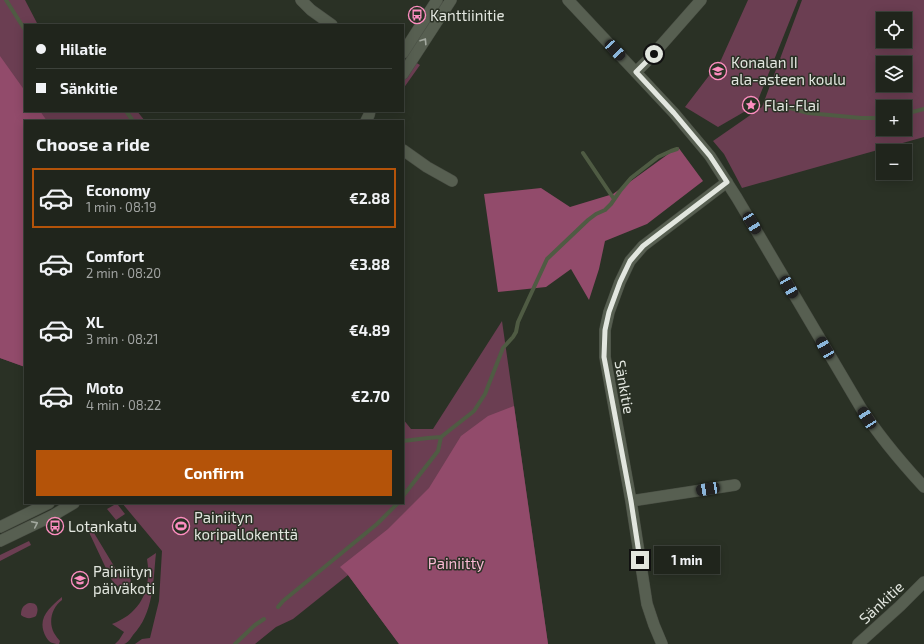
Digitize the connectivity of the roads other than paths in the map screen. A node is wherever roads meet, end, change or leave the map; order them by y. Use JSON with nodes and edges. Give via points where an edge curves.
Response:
{"nodes":[{"id":1,"x":301,"y":0,"type":"edge"},
{"id":2,"x":437,"y":0,"type":"edge"},
{"id":3,"x":451,"y":0,"type":"edge"},
{"id":4,"x":568,"y":0,"type":"edge"},
{"id":5,"x":700,"y":0,"type":"edge"},
{"id":6,"x":331,"y":24,"type":"edge"},
{"id":7,"x":404,"y":51,"type":"edge"},
{"id":8,"x":404,"y":71,"type":"edge"},
{"id":9,"x":636,"y":72,"type":"junction"},
{"id":10,"x":404,"y":151,"type":"edge"},
{"id":11,"x":452,"y":181,"type":"dead end"},
{"id":12,"x":727,"y":182,"type":"junction"},
{"id":13,"x":735,"y":485,"type":"dead end"},
{"id":14,"x":924,"y":487,"type":"edge"},
{"id":15,"x":631,"y":501,"type":"junction"},
{"id":16,"x":47,"y":504,"type":"edge"},
{"id":17,"x":72,"y":504,"type":"edge"},
{"id":18,"x":0,"y":527,"type":"edge"},
{"id":19,"x":0,"y":541,"type":"edge"},
{"id":20,"x":924,"y":582,"type":"edge"},
{"id":21,"x":662,"y":644,"type":"edge"},
{"id":22,"x":858,"y":644,"type":"edge"}],
"edges":[{"from":1,"to":6,"type":"street"},
{"from":2,"to":7,"type":"street"},
{"from":8,"to":3,"type":"street","one_way":true},
{"from":4,"to":9,"type":"street"},
{"from":5,"to":9,"type":"street"},
{"from":9,"to":12,"type":"street","via":[[710,156]]},
{"from":10,"to":11,"type":"street"},
{"from":12,"to":14,"type":"street","via":[[860,408],[901,462]]},
{"from":12,"to":15,"type":"street","name":"Sänkitie","via":[[643,246],[630,261],[609,312],[604,357]]},
{"from":13,"to":15,"type":"street"},
{"from":15,"to":21,"type":"street","name":"Sänkitie","via":[[647,604]]},
{"from":16,"to":18,"type":"street"},
{"from":19,"to":17,"type":"street","one_way":true},
{"from":20,"to":22,"type":"street","name":"Sänkitie"}]}
